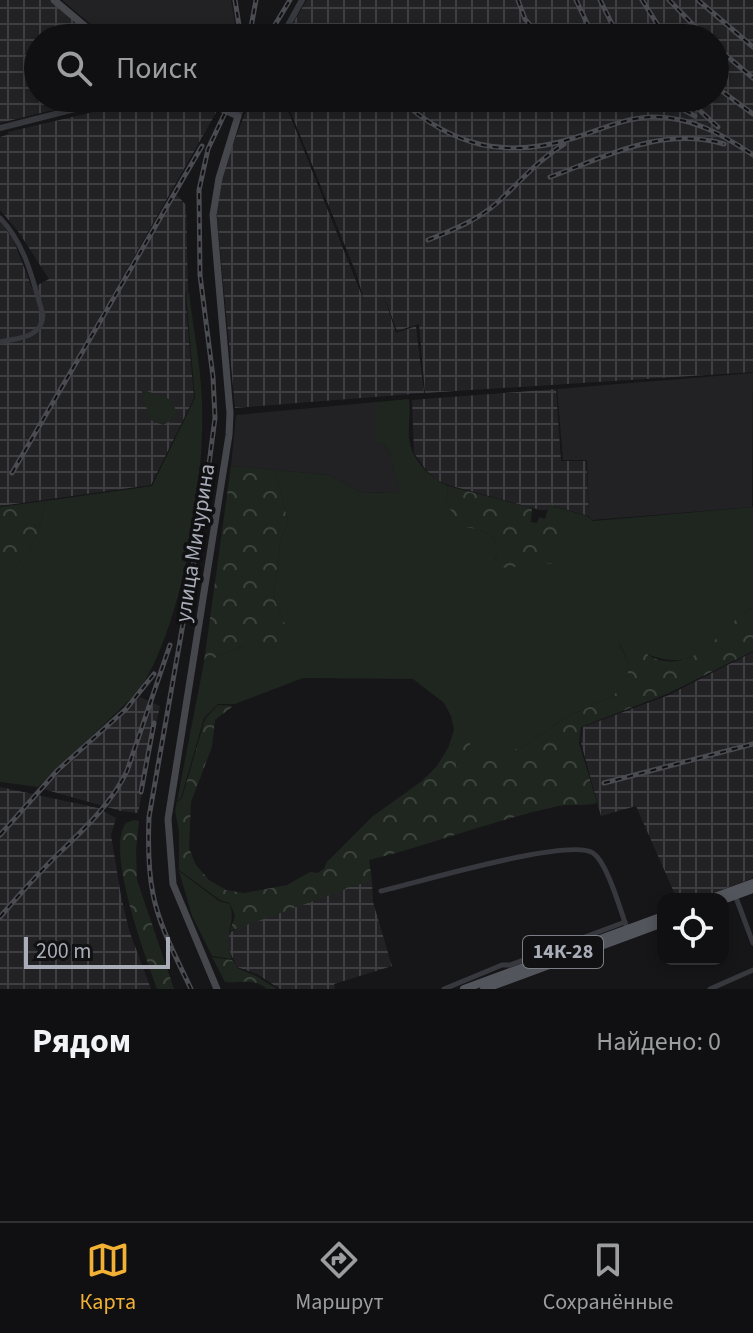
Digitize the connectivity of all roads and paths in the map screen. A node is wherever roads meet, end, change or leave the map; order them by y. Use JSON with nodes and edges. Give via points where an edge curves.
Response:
{"nodes":[{"id":1,"x":54,"y":0,"type":"edge"},
{"id":2,"x":302,"y":0,"type":"edge"},
{"id":3,"x":82,"y":24,"type":"edge"},
{"id":4,"x":289,"y":24,"type":"edge"},
{"id":5,"x":63,"y":112,"type":"edge"},
{"id":6,"x":229,"y":112,"type":"edge"},
{"id":7,"x":240,"y":112,"type":"edge"},
{"id":8,"x":238,"y":116,"type":"junction"},
{"id":9,"x":0,"y":128,"type":"edge"},
{"id":10,"x":0,"y":218,"type":"edge"},
{"id":11,"x":0,"y":342,"type":"edge"},
{"id":12,"x":753,"y":883,"type":"edge"},
{"id":13,"x":753,"y":889,"type":"edge"},
{"id":14,"x":381,"y":891,"type":"dead end"},
{"id":15,"x":734,"y":893,"type":"junction"},
{"id":16,"x":729,"y":894,"type":"edge"},
{"id":17,"x":729,"y":896,"type":"edge"},
{"id":18,"x":657,"y":918,"type":"edge"},
{"id":19,"x":657,"y":924,"type":"edge"},
{"id":20,"x":627,"y":929,"type":"junction"},
{"id":21,"x":753,"y":943,"type":"edge"},
{"id":22,"x":753,"y":970,"type":"edge"},
{"id":23,"x":217,"y":989,"type":"edge"},
{"id":24,"x":444,"y":989,"type":"edge"},
{"id":25,"x":464,"y":989,"type":"edge"},
{"id":26,"x":484,"y":989,"type":"edge"},
{"id":27,"x":710,"y":989,"type":"edge"}],
"edges":[{"from":1,"to":3,"type":"main road"},
{"from":2,"to":4,"type":"street"},
{"from":5,"to":9,"type":"street"},
{"from":6,"to":8,"type":"main road"},
{"from":7,"to":8,"type":"street","name":"улица Мичурина"},
{"from":8,"to":23,"type":"main road","name":"улица Мичурина","via":[[213,215],[230,413],[227,464],[168,819],[173,884]]},
{"from":10,"to":11,"type":"street","via":[[21,248],[43,315],[35,333]]},
{"from":12,"to":15,"type":"main road"},
{"from":13,"to":15,"type":"main road"},
{"from":14,"to":20,"type":"street","via":[[574,848],[599,859]]},
{"from":15,"to":16,"type":"main road"},
{"from":15,"to":17,"type":"main road"},
{"from":15,"to":21,"type":"street"},
{"from":18,"to":20,"type":"main road","number":"14К-28"},
{"from":19,"to":20,"type":"main road","number":"14К-28"},
{"from":20,"to":24,"type":"street","via":[[502,965]]},
{"from":20,"to":25,"type":"main road","number":"14К-28"},
{"from":20,"to":26,"type":"main road","number":"14К-28"},
{"from":22,"to":27,"type":"street"}]}
